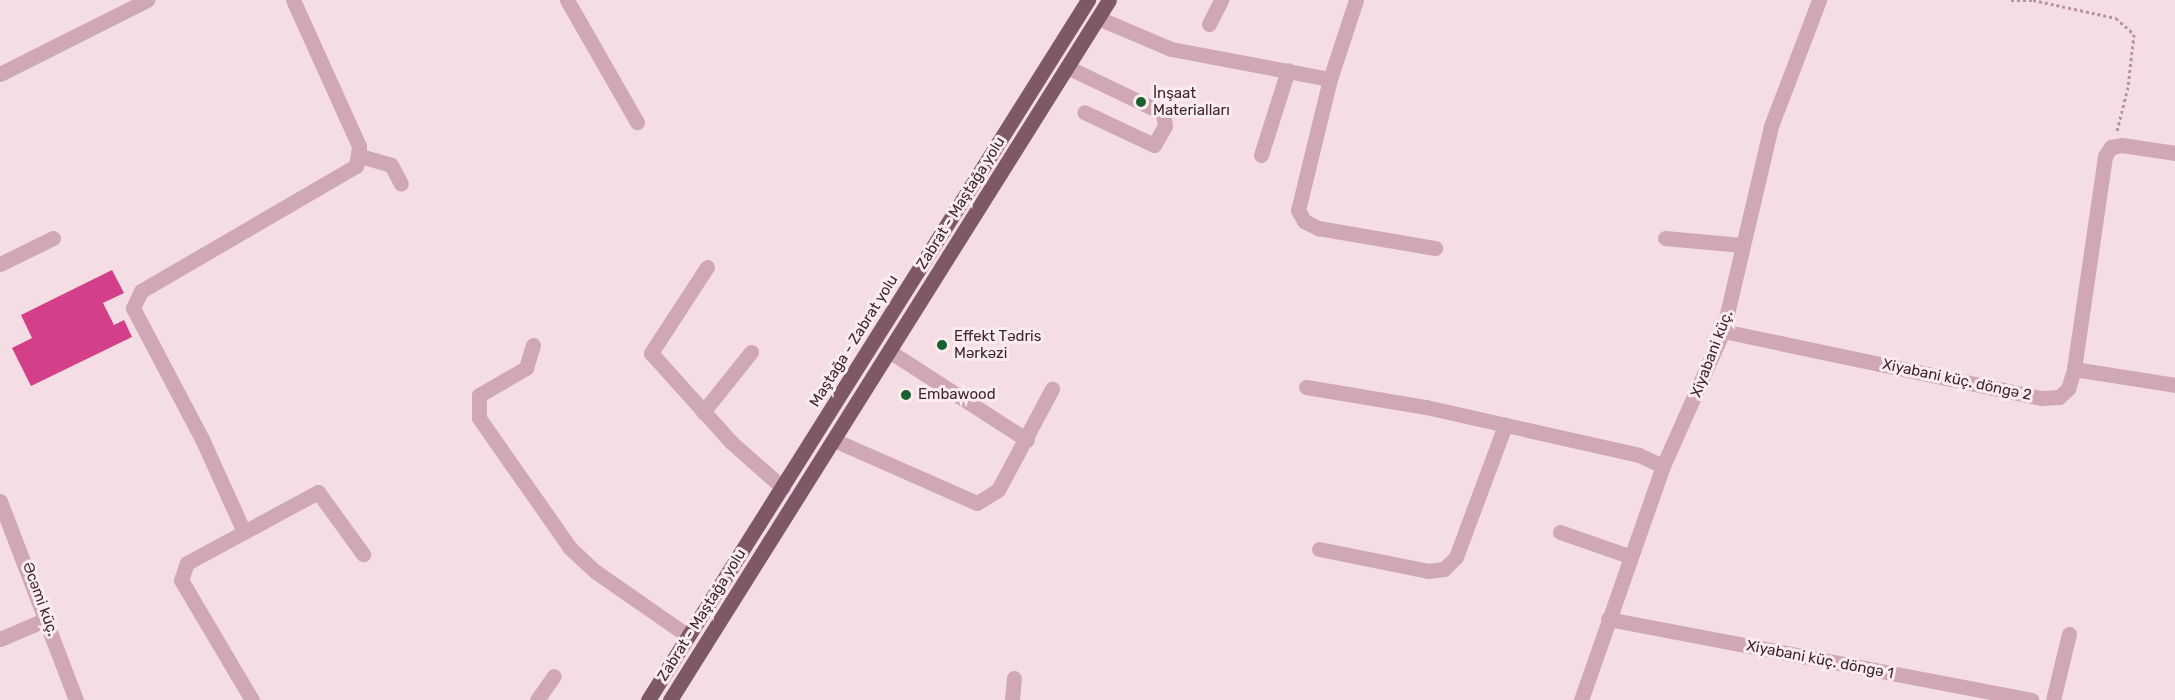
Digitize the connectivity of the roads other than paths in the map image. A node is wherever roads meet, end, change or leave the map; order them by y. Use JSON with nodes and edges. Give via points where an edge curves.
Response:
{"nodes":[{"id":1,"x":147,"y":0,"type":"edge"},
{"id":2,"x":293,"y":0,"type":"edge"},
{"id":3,"x":567,"y":0,"type":"edge"},
{"id":4,"x":1088,"y":0,"type":"edge"},
{"id":5,"x":1109,"y":0,"type":"edge"},
{"id":6,"x":1221,"y":0,"type":"edge"},
{"id":7,"x":1356,"y":0,"type":"edge"},
{"id":8,"x":1819,"y":0,"type":"edge"},
{"id":9,"x":1098,"y":18,"type":"junction"},
{"id":10,"x":1209,"y":24,"type":"dead end"},
{"id":11,"x":1067,"y":67,"type":"junction"},
{"id":12,"x":1288,"y":70,"type":"junction"},
{"id":13,"x":0,"y":74,"type":"edge"},
{"id":14,"x":1330,"y":79,"type":"junction"},
{"id":15,"x":1084,"y":112,"type":"dead end"},
{"id":16,"x":637,"y":122,"type":"dead end"},
{"id":17,"x":2175,"y":153,"type":"edge"},
{"id":18,"x":1261,"y":155,"type":"dead end"},
{"id":19,"x":360,"y":156,"type":"junction"},
{"id":20,"x":401,"y":184,"type":"dead end"},
{"id":21,"x":53,"y":238,"type":"dead end"},
{"id":22,"x":1665,"y":238,"type":"dead end"},
{"id":23,"x":1742,"y":245,"type":"junction"},
{"id":24,"x":1435,"y":248,"type":"dead end"},
{"id":25,"x":0,"y":264,"type":"edge"},
{"id":26,"x":707,"y":267,"type":"dead end"},
{"id":27,"x":1723,"y":331,"type":"junction"},
{"id":28,"x":533,"y":345,"type":"dead end"},
{"id":29,"x":889,"y":351,"type":"junction"},
{"id":30,"x":752,"y":352,"type":"dead end"},
{"id":31,"x":2074,"y":369,"type":"junction"},
{"id":32,"x":2175,"y":385,"type":"edge"},
{"id":33,"x":1306,"y":387,"type":"dead end"},
{"id":34,"x":1052,"y":389,"type":"dead end"},
{"id":35,"x":703,"y":412,"type":"junction"},
{"id":36,"x":1505,"y":425,"type":"junction"},
{"id":37,"x":834,"y":441,"type":"junction"},
{"id":38,"x":1027,"y":441,"type":"junction"},
{"id":39,"x":1663,"y":466,"type":"junction"},
{"id":40,"x":783,"y":488,"type":"junction"},
{"id":41,"x":0,"y":501,"type":"edge"},
{"id":42,"x":244,"y":532,"type":"junction"},
{"id":43,"x":1560,"y":532,"type":"dead end"},
{"id":44,"x":1319,"y":549,"type":"dead end"},
{"id":45,"x":363,"y":555,"type":"dead end"},
{"id":46,"x":1629,"y":556,"type":"junction"},
{"id":47,"x":47,"y":619,"type":"junction"},
{"id":48,"x":1608,"y":620,"type":"junction"},
{"id":49,"x":2069,"y":634,"type":"dead end"},
{"id":50,"x":688,"y":636,"type":"junction"},
{"id":51,"x":0,"y":639,"type":"edge"},
{"id":52,"x":554,"y":676,"type":"dead end"},
{"id":53,"x":1014,"y":678,"type":"dead end"},
{"id":54,"x":76,"y":700,"type":"edge"},
{"id":55,"x":252,"y":700,"type":"edge"},
{"id":56,"x":537,"y":700,"type":"edge"},
{"id":57,"x":648,"y":700,"type":"edge"},
{"id":58,"x":670,"y":700,"type":"edge"},
{"id":59,"x":1012,"y":700,"type":"edge"},
{"id":60,"x":1581,"y":700,"type":"edge"},
{"id":61,"x":2031,"y":700,"type":"edge"},
{"id":62,"x":2053,"y":700,"type":"edge"}],
"edges":[{"from":1,"to":13,"type":"street"},
{"from":2,"to":19,"type":"street"},
{"from":3,"to":16,"type":"street"},
{"from":4,"to":40,"type":"main road","name":"Maştağa - Zabrat yolu"},
{"from":5,"to":9,"type":"main road","name":"Zabrat - Maştağa yolu"},
{"from":6,"to":10,"type":"street"},
{"from":7,"to":14,"type":"street"},
{"from":8,"to":23,"type":"street","name":"Xiyabani küç.","via":[[1771,126]]},
{"from":9,"to":11,"type":"main road","name":"Zabrat - Maştağa yolu"},
{"from":9,"to":12,"type":"street","via":[[1171,49]]},
{"from":11,"to":15,"type":"street","via":[[1163,114],[1165,126],[1154,145]]},
{"from":11,"to":29,"type":"main road","name":"Zabrat - Maştağa yolu"},
{"from":12,"to":14,"type":"street"},
{"from":12,"to":18,"type":"street"},
{"from":14,"to":24,"type":"street","via":[[1299,198],[1305,221]]},
{"from":17,"to":31,"type":"street","via":[[2111,147],[2105,156]]},
{"from":19,"to":20,"type":"street","via":[[390,165]]},
{"from":19,"to":42,"type":"street","via":[[346,175],[135,297],[137,321],[202,439]]},
{"from":21,"to":25,"type":"street"},
{"from":22,"to":23,"type":"street"},
{"from":23,"to":27,"type":"street","name":"Xiyabani küç."},
{"from":26,"to":35,"type":"street","via":[[651,353]]},
{"from":27,"to":31,"type":"street","name":"Xiyabani küç. döngə 2","via":[[2042,398],[2064,393]]},
{"from":27,"to":39,"type":"street","name":"Xiyabani küç."},
{"from":28,"to":50,"type":"street","via":[[526,368],[479,395],[479,418],[570,548],[596,572]]},
{"from":29,"to":37,"type":"main road","name":"Zabrat - Maştağa yolu"},
{"from":29,"to":38,"type":"street"},
{"from":30,"to":35,"type":"street"},
{"from":31,"to":32,"type":"street"},
{"from":33,"to":36,"type":"street"},
{"from":34,"to":38,"type":"street"},
{"from":35,"to":40,"type":"street"},
{"from":36,"to":39,"type":"street","via":[[1638,455]]},
{"from":36,"to":44,"type":"street","via":[[1456,557],[1444,569],[1428,571]]},
{"from":37,"to":38,"type":"street","via":[[977,503],[998,490]]},
{"from":37,"to":58,"type":"main road","name":"Zabrat - Maştağa yolu"},
{"from":39,"to":46,"type":"street","name":"Xiyabani küç."},
{"from":40,"to":50,"type":"main road","name":"Maştağa - Zabrat yolu"},
{"from":41,"to":47,"type":"street","name":"Əcəmi küç."},
{"from":42,"to":45,"type":"street","via":[[318,492]]},
{"from":42,"to":55,"type":"street","via":[[187,562],[181,580]]},
{"from":43,"to":46,"type":"street"},
{"from":46,"to":48,"type":"street","name":"Xiyabani küç."},
{"from":47,"to":51,"type":"street"},
{"from":47,"to":54,"type":"street","name":"Əcəmi küç."},
{"from":48,"to":60,"type":"street","name":"Xiyabani küç."},
{"from":48,"to":61,"type":"street","name":"Xiyabani küç. döngə 1"},
{"from":49,"to":62,"type":"street"},
{"from":50,"to":57,"type":"main road","name":"Maştağa - Zabrat yolu"},
{"from":52,"to":56,"type":"street"},
{"from":53,"to":59,"type":"street"}]}
